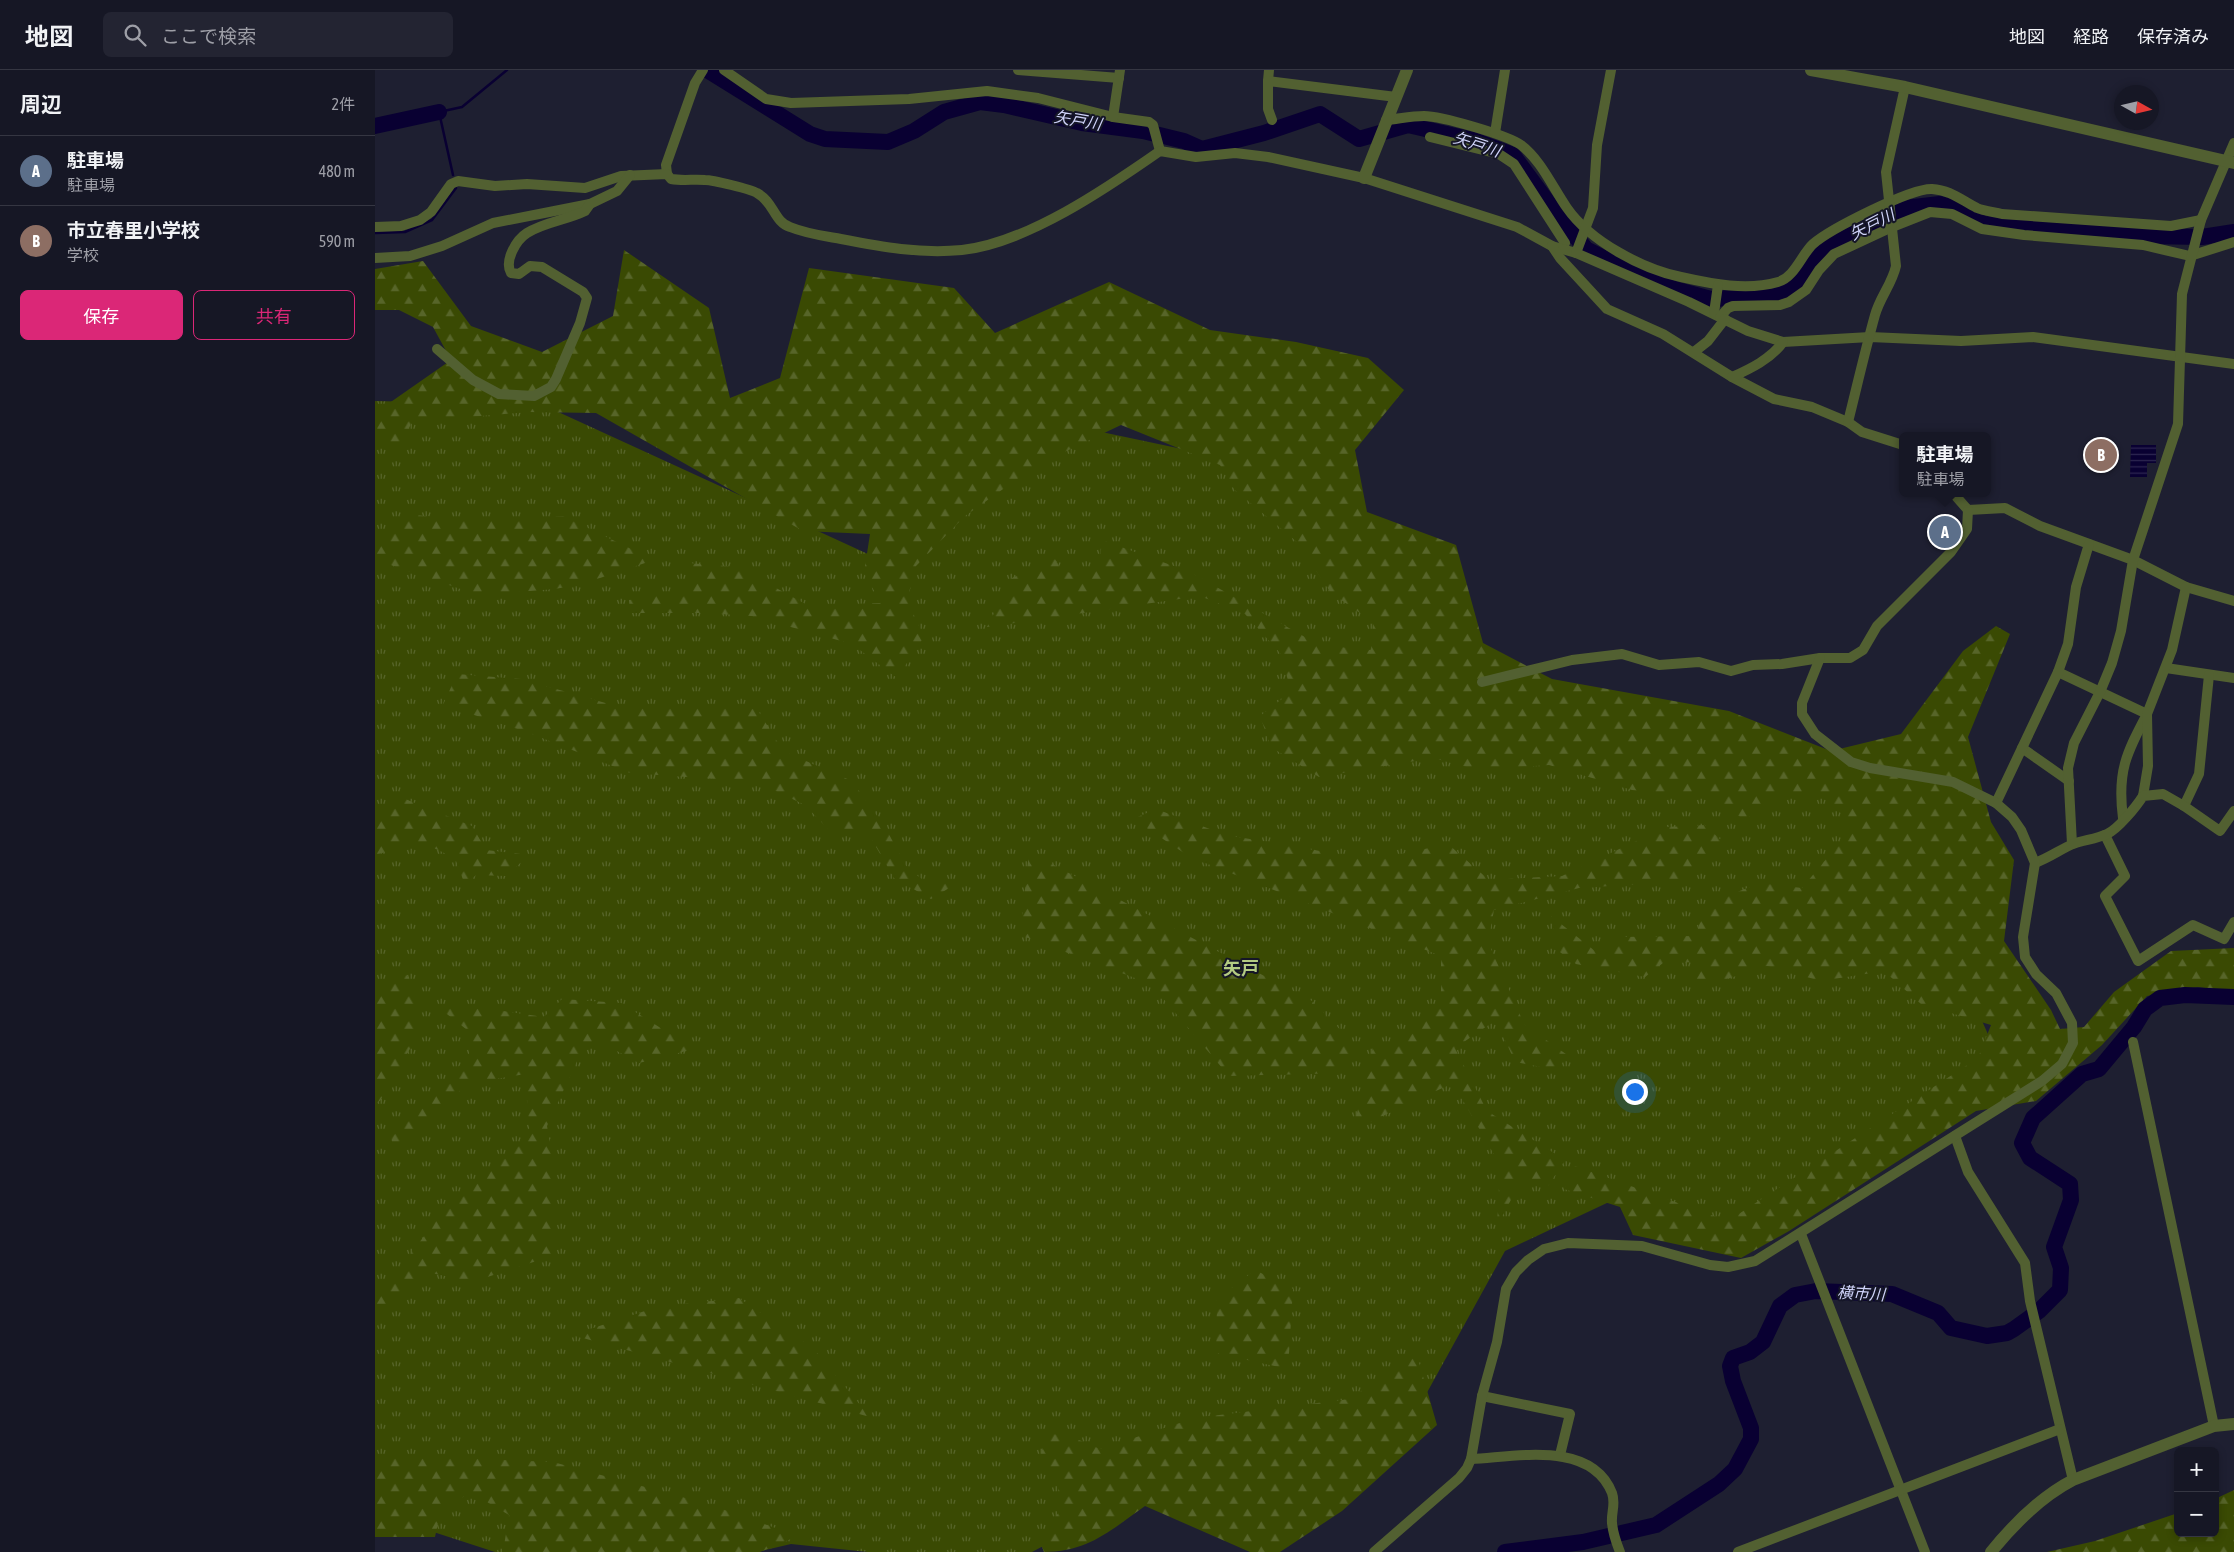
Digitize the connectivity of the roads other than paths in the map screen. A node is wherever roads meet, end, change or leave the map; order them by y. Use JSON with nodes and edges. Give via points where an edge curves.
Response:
{"nodes":[{"id":1,"x":724,"y":70,"type":"edge"},
{"id":2,"x":1018,"y":70,"type":"edge"},
{"id":3,"x":1407,"y":70,"type":"edge"},
{"id":4,"x":1505,"y":70,"type":"edge"},
{"id":5,"x":1611,"y":70,"type":"edge"},
{"id":6,"x":1811,"y":70,"type":"edge"},
{"id":7,"x":702,"y":72,"type":"edge"},
{"id":8,"x":1119,"y":74,"type":"edge"},
{"id":9,"x":1268,"y":75,"type":"edge"},
{"id":10,"x":1905,"y":87,"type":"junction"},
{"id":11,"x":1396,"y":97,"type":"junction"},
{"id":12,"x":1113,"y":117,"type":"junction"},
{"id":13,"x":1272,"y":120,"type":"dead end"},
{"id":14,"x":1386,"y":120,"type":"junction"},
{"id":15,"x":1495,"y":133,"type":"junction"},
{"id":16,"x":1431,"y":137,"type":"dead end"},
{"id":17,"x":2234,"y":143,"type":"edge"},
{"id":18,"x":1160,"y":151,"type":"junction"},
{"id":19,"x":2229,"y":162,"type":"edge"},
{"id":20,"x":667,"y":174,"type":"junction"},
{"id":21,"x":630,"y":175,"type":"junction"},
{"id":22,"x":1364,"y":178,"type":"junction"},
{"id":23,"x":1889,"y":203,"type":"junction"},
{"id":24,"x":590,"y":204,"type":"junction"},
{"id":25,"x":2201,"y":220,"type":"junction"},
{"id":26,"x":375,"y":227,"type":"edge"},
{"id":27,"x":1892,"y":227,"type":"junction"},
{"id":28,"x":1587,"y":228,"type":"junction"},
{"id":29,"x":2234,"y":242,"type":"edge"},
{"id":30,"x":1553,"y":246,"type":"junction"},
{"id":31,"x":1563,"y":248,"type":"junction"},
{"id":32,"x":2191,"y":252,"type":"junction"},
{"id":33,"x":1576,"y":253,"type":"junction"},
{"id":34,"x":375,"y":258,"type":"edge"},
{"id":35,"x":1718,"y":285,"type":"junction"},
{"id":36,"x":1720,"y":316,"type":"junction"},
{"id":37,"x":1870,"y":337,"type":"junction"},
{"id":38,"x":1783,"y":342,"type":"junction"},
{"id":39,"x":437,"y":348,"type":"dead end"},
{"id":40,"x":1694,"y":352,"type":"junction"},
{"id":41,"x":2180,"y":356,"type":"junction"},
{"id":42,"x":2234,"y":364,"type":"edge"},
{"id":43,"x":1732,"y":377,"type":"junction"},
{"id":44,"x":1848,"y":422,"type":"junction"},
{"id":45,"x":1899,"y":444,"type":"edge"},
{"id":46,"x":1957,"y":497,"type":"edge"},
{"id":47,"x":1968,"y":510,"type":"junction"},
{"id":48,"x":2089,"y":544,"type":"junction"},
{"id":49,"x":2133,"y":560,"type":"junction"},
{"id":50,"x":2186,"y":587,"type":"junction"},
{"id":51,"x":2234,"y":601,"type":"edge"},
{"id":52,"x":1819,"y":658,"type":"junction"},
{"id":53,"x":2165,"y":668,"type":"junction"},
{"id":54,"x":2058,"y":672,"type":"junction"},
{"id":55,"x":2209,"y":675,"type":"junction"},
{"id":56,"x":2234,"y":678,"type":"edge"},
{"id":57,"x":1482,"y":682,"type":"dead end"},
{"id":58,"x":2100,"y":692,"type":"junction"},
{"id":59,"x":2147,"y":714,"type":"junction"},
{"id":60,"x":2021,"y":748,"type":"junction"},
{"id":61,"x":2069,"y":781,"type":"junction"},
{"id":62,"x":2143,"y":796,"type":"junction"},
{"id":63,"x":1996,"y":803,"type":"junction"},
{"id":64,"x":2184,"y":806,"type":"junction"},
{"id":65,"x":2233,"y":814,"type":"edge"},
{"id":66,"x":2123,"y":818,"type":"junction"},
{"id":67,"x":2105,"y":835,"type":"junction"},
{"id":68,"x":2072,"y":844,"type":"junction"},
{"id":69,"x":2035,"y":863,"type":"junction"},
{"id":70,"x":2234,"y":922,"type":"edge"},
{"id":71,"x":2133,"y":1042,"type":"dead end"},
{"id":72,"x":1955,"y":1136,"type":"junction"},
{"id":73,"x":1801,"y":1234,"type":"junction"},
{"id":74,"x":1482,"y":1396,"type":"junction"},
{"id":75,"x":2234,"y":1424,"type":"edge"},
{"id":76,"x":2214,"y":1426,"type":"junction"},
{"id":77,"x":2061,"y":1429,"type":"junction"},
{"id":78,"x":1560,"y":1455,"type":"junction"},
{"id":79,"x":1471,"y":1459,"type":"junction"},
{"id":80,"x":2073,"y":1480,"type":"junction"},
{"id":81,"x":1901,"y":1489,"type":"junction"},
{"id":82,"x":1374,"y":1552,"type":"edge"},
{"id":83,"x":1620,"y":1552,"type":"edge"},
{"id":84,"x":1738,"y":1552,"type":"edge"},
{"id":85,"x":1925,"y":1552,"type":"edge"},
{"id":86,"x":1991,"y":1552,"type":"edge"}],
"edges":[{"from":1,"to":12,"type":"street","via":[[766,99],[791,103],[909,99],[987,91],[1038,98]]},
{"from":2,"to":8,"type":"street"},
{"from":3,"to":11,"type":"street"},
{"from":4,"to":15,"type":"street"},
{"from":5,"to":28,"type":"street","via":[[1597,145],[1593,208]]},
{"from":6,"to":10,"type":"street"},
{"from":7,"to":20,"type":"street","via":[[666,164]]},
{"from":8,"to":12,"type":"street"},
{"from":9,"to":11,"type":"street"},
{"from":9,"to":13,"type":"street","via":[[1268,110]]},
{"from":10,"to":19,"type":"street"},
{"from":10,"to":23,"type":"street","via":[[1886,172]]},
{"from":11,"to":14,"type":"street"},
{"from":12,"to":18,"type":"street","via":[[1149,122],[1153,125]]},
{"from":14,"to":15,"type":"street","via":[[1425,116]]},
{"from":14,"to":22,"type":"street"},
{"from":15,"to":28,"type":"street","via":[[1520,144],[1530,153],[1567,208]]},
{"from":16,"to":31,"type":"street","via":[[1499,154],[1514,164],[1565,243]]},
{"from":17,"to":19,"type":"street"},
{"from":18,"to":20,"type":"street","via":[[1038,226],[963,250],[874,247],[816,236],[788,227],[756,192],[707,180],[671,179]]},
{"from":18,"to":22,"type":"street","via":[[1196,157],[1235,154],[1268,157]]},
{"from":19,"to":25,"type":"street"},
{"from":20,"to":21,"type":"street"},
{"from":21,"to":24,"type":"street","via":[[617,191]]},
{"from":21,"to":26,"type":"street","via":[[585,188],[527,184],[495,186],[457,181],[420,220],[401,226]]},
{"from":22,"to":30,"type":"street","via":[[1517,227]]},
{"from":23,"to":25,"type":"street","via":[[1930,189],[1949,192],[1978,209],[2002,214],[2171,226]]},
{"from":23,"to":27,"type":"street"},
{"from":23,"to":35,"type":"street","via":[[1829,232],[1813,244],[1780,282]]},
{"from":24,"to":34,"type":"street","via":[[493,223],[410,256]]},
{"from":24,"to":39,"type":"street","via":[[578,215],[527,233],[511,254],[509,262],[509,270],[515,275],[530,266],[542,267],[583,292],[587,298],[574,341],[551,387],[534,396],[499,394],[473,380]]},
{"from":25,"to":32,"type":"street"},
{"from":27,"to":32,"type":"street","via":[[1930,212],[1952,214],[1982,229]]},
{"from":27,"to":36,"type":"street","via":[[1833,254],[1806,290],[1789,302],[1733,306]]},
{"from":27,"to":37,"type":"street","via":[[1896,266],[1893,280],[1881,297]]},
{"from":28,"to":33,"type":"street"},
{"from":28,"to":35,"type":"street","via":[[1609,248],[1656,269]]},
{"from":29,"to":32,"type":"street"},
{"from":30,"to":31,"type":"street"},
{"from":30,"to":40,"type":"street","via":[[1560,258],[1607,308]]},
{"from":31,"to":33,"type":"street"},
{"from":32,"to":41,"type":"street","via":[[2182,294]]},
{"from":33,"to":36,"type":"street"},
{"from":35,"to":36,"type":"street"},
{"from":36,"to":38,"type":"street","via":[[1767,339]]},
{"from":36,"to":40,"type":"street","via":[[1708,341]]},
{"from":37,"to":38,"type":"street"},
{"from":37,"to":41,"type":"street","via":[[1961,341],[2033,337]]},
{"from":37,"to":44,"type":"street"},
{"from":38,"to":43,"type":"street","via":[[1763,360]]},
{"from":40,"to":43,"type":"street"},
{"from":41,"to":42,"type":"street"},
{"from":41,"to":49,"type":"street","via":[[2178,424]]},
{"from":43,"to":44,"type":"street","via":[[1774,399],[1812,408]]},
{"from":44,"to":45,"type":"street","via":[[1862,432]]},
{"from":46,"to":47,"type":"street"},
{"from":47,"to":48,"type":"street","via":[[2005,508],[2040,526]]},
{"from":47,"to":52,"type":"street","via":[[1967,529],[1951,552],[1877,626],[1863,650],[1850,658]]},
{"from":48,"to":49,"type":"street"},
{"from":48,"to":54,"type":"street","via":[[2076,587],[2068,644]]},
{"from":49,"to":50,"type":"street"},
{"from":49,"to":58,"type":"street","via":[[2121,631]]},
{"from":50,"to":51,"type":"street"},
{"from":50,"to":53,"type":"street"},
{"from":52,"to":57,"type":"street","via":[[1753,665],[1731,671],[1699,662],[1659,665],[1622,654],[1572,660]]},
{"from":52,"to":63,"type":"street","via":[[1801,703],[1802,714],[1815,734],[1836,752],[1851,762],[1870,768],[1953,782]]},
{"from":53,"to":55,"type":"street"},
{"from":53,"to":59,"type":"street"},
{"from":54,"to":58,"type":"street"},
{"from":54,"to":60,"type":"street"},
{"from":55,"to":56,"type":"street"},
{"from":55,"to":64,"type":"street","via":[[2199,774]]},
{"from":58,"to":59,"type":"street"},
{"from":58,"to":61,"type":"street","via":[[2073,743]]},
{"from":59,"to":62,"type":"street","via":[[2148,766]]},
{"from":59,"to":66,"type":"street","via":[[2130,747],[2122,772]]},
{"from":60,"to":61,"type":"street"},
{"from":60,"to":63,"type":"street"},
{"from":61,"to":68,"type":"street"},
{"from":62,"to":64,"type":"street","via":[[2163,794]]},
{"from":62,"to":66,"type":"street"},
{"from":63,"to":69,"type":"street","via":[[2012,816]]},
{"from":64,"to":65,"type":"street","via":[[2220,831]]},
{"from":66,"to":67,"type":"street","via":[[2118,828]]},
{"from":67,"to":68,"type":"street"},
{"from":67,"to":70,"type":"street","via":[[2125,876],[2105,896],[2138,961],[2193,925],[2224,938]]},
{"from":68,"to":69,"type":"street"},
{"from":69,"to":72,"type":"street","via":[[2023,937],[2025,957],[2065,1007],[2072,1023],[2073,1043],[2062,1064],[2042,1081]]},
{"from":71,"to":76,"type":"street"},
{"from":72,"to":73,"type":"street"},
{"from":72,"to":77,"type":"street","via":[[1973,1180],[2025,1263],[2030,1301]]},
{"from":73,"to":74,"type":"street","via":[[1755,1261],[1728,1266],[1710,1265],[1642,1246],[1568,1244],[1543,1249],[1528,1260],[1506,1289],[1497,1342]]},
{"from":73,"to":81,"type":"street"},
{"from":74,"to":78,"type":"street","via":[[1570,1414]]},
{"from":74,"to":79,"type":"street"},
{"from":75,"to":76,"type":"street"},
{"from":76,"to":80,"type":"street"},
{"from":77,"to":80,"type":"street"},
{"from":77,"to":81,"type":"street"},
{"from":78,"to":79,"type":"street"},
{"from":78,"to":83,"type":"street","via":[[1585,1462],[1601,1474],[1614,1501],[1612,1520]]},
{"from":79,"to":82,"type":"street","via":[[1459,1478]]},
{"from":80,"to":86,"type":"street","via":[[2057,1488]]},
{"from":81,"to":84,"type":"street"},
{"from":81,"to":85,"type":"street"}]}
